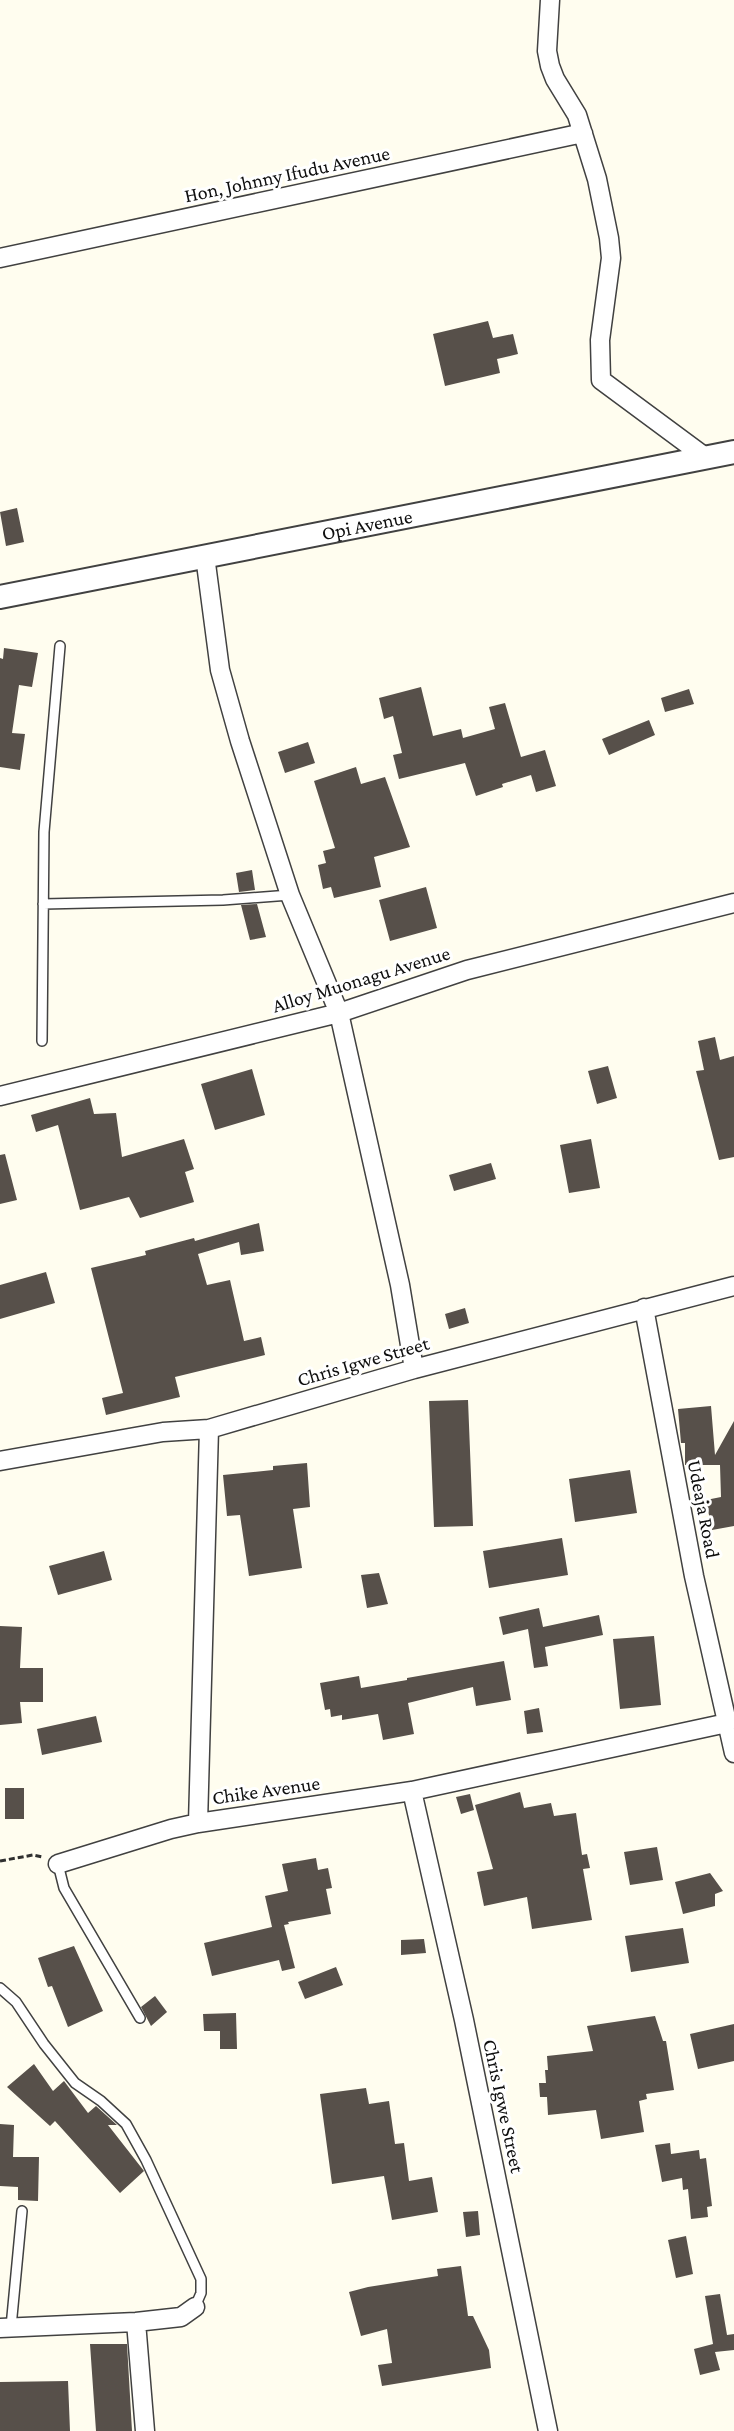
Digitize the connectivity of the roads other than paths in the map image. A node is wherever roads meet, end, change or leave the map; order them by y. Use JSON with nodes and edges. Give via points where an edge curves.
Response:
{"nodes":[{"id":1,"x":550,"y":0,"type":"edge"},
{"id":2,"x":583,"y":133,"type":"junction"},
{"id":3,"x":0,"y":258,"type":"edge"},
{"id":4,"x":734,"y":452,"type":"edge"},
{"id":5,"x":705,"y":458,"type":"junction"},
{"id":6,"x":205,"y":556,"type":"junction"},
{"id":7,"x":0,"y":597,"type":"edge"},
{"id":8,"x":60,"y":646,"type":"dead end"},
{"id":9,"x":290,"y":896,"type":"junction"},
{"id":10,"x":734,"y":903,"type":"edge"},
{"id":11,"x":43,"y":904,"type":"junction"},
{"id":12,"x":339,"y":1013,"type":"junction"},
{"id":13,"x":42,"y":1041,"type":"dead end"},
{"id":14,"x":0,"y":1096,"type":"edge"},
{"id":15,"x":734,"y":1286,"type":"edge"},
{"id":16,"x":644,"y":1308,"type":"junction"},
{"id":17,"x":414,"y":1369,"type":"junction"},
{"id":18,"x":209,"y":1429,"type":"junction"},
{"id":19,"x":0,"y":1461,"type":"edge"},
{"id":20,"x":727,"y":1723,"type":"junction"},
{"id":21,"x":734,"y":1753,"type":"edge"},
{"id":22,"x":412,"y":1791,"type":"junction"},
{"id":23,"x":198,"y":1823,"type":"junction"},
{"id":24,"x":58,"y":1864,"type":"joint"},
{"id":25,"x":0,"y":1988,"type":"edge"},
{"id":26,"x":140,"y":2018,"type":"dead end"},
{"id":27,"x":22,"y":2211,"type":"dead end"},
{"id":28,"x":195,"y":2307,"type":"joint"},
{"id":29,"x":136,"y":2322,"type":"junction"},
{"id":30,"x":5,"y":2327,"type":"edge"},
{"id":31,"x":145,"y":2431,"type":"edge"},
{"id":32,"x":548,"y":2431,"type":"edge"}],
"edges":[{"from":1,"to":2,"type":"street","via":[[550,66]]},
{"from":2,"to":3,"type":"street","name":"Hon, Johnny Ifudu Avenue"},
{"from":2,"to":5,"type":"street","via":[[597,179],[611,258],[600,340],[602,380]]},
{"from":4,"to":5,"type":"street","name":"Opi Avenue"},
{"from":5,"to":6,"type":"street","name":"Opi Avenue"},
{"from":6,"to":7,"type":"street","name":"Opi Avenue"},
{"from":6,"to":9,"type":"street","via":[[220,670]]},
{"from":8,"to":11,"type":"lane","via":[[44,832]]},
{"from":9,"to":11,"type":"lane"},
{"from":9,"to":12,"type":"street"},
{"from":10,"to":12,"type":"street","name":"Alloy Muonagu Avenue","via":[[467,970]]},
{"from":11,"to":13,"type":"lane"},
{"from":12,"to":14,"type":"street","name":"Alloy Muonagu Avenue"},
{"from":12,"to":17,"type":"street","via":[[400,1285]]},
{"from":15,"to":16,"type":"street","name":"Chris Igwe Street"},
{"from":16,"to":17,"type":"street","name":"Chris Igwe Street"},
{"from":16,"to":20,"type":"street","name":"Udeaja Road","via":[[694,1576]]},
{"from":17,"to":18,"type":"street","name":"Chris Igwe Street"},
{"from":18,"to":19,"type":"street","name":"Chris Igwe Street","via":[[163,1432]]},
{"from":18,"to":23,"type":"street","name":"Chike Avenue"},
{"from":20,"to":21,"type":"street","name":"Udeaja Road"},
{"from":20,"to":22,"type":"street","name":"Chike Avenue"},
{"from":22,"to":23,"type":"street","name":"Chike Avenue"},
{"from":22,"to":32,"type":"street","name":"Chris Igwe Street","via":[[464,2020]]},
{"from":23,"to":24,"type":"street"},
{"from":24,"to":26,"type":"lane","via":[[64,1888]]},
{"from":25,"to":28,"type":"lane","via":[[16,2002],[75,2083],[126,2124],[201,2279]]},
{"from":27,"to":30,"type":"lane"},
{"from":28,"to":29,"type":"street","via":[[181,2317]]},
{"from":29,"to":30,"type":"street"},
{"from":29,"to":31,"type":"street"}]}
